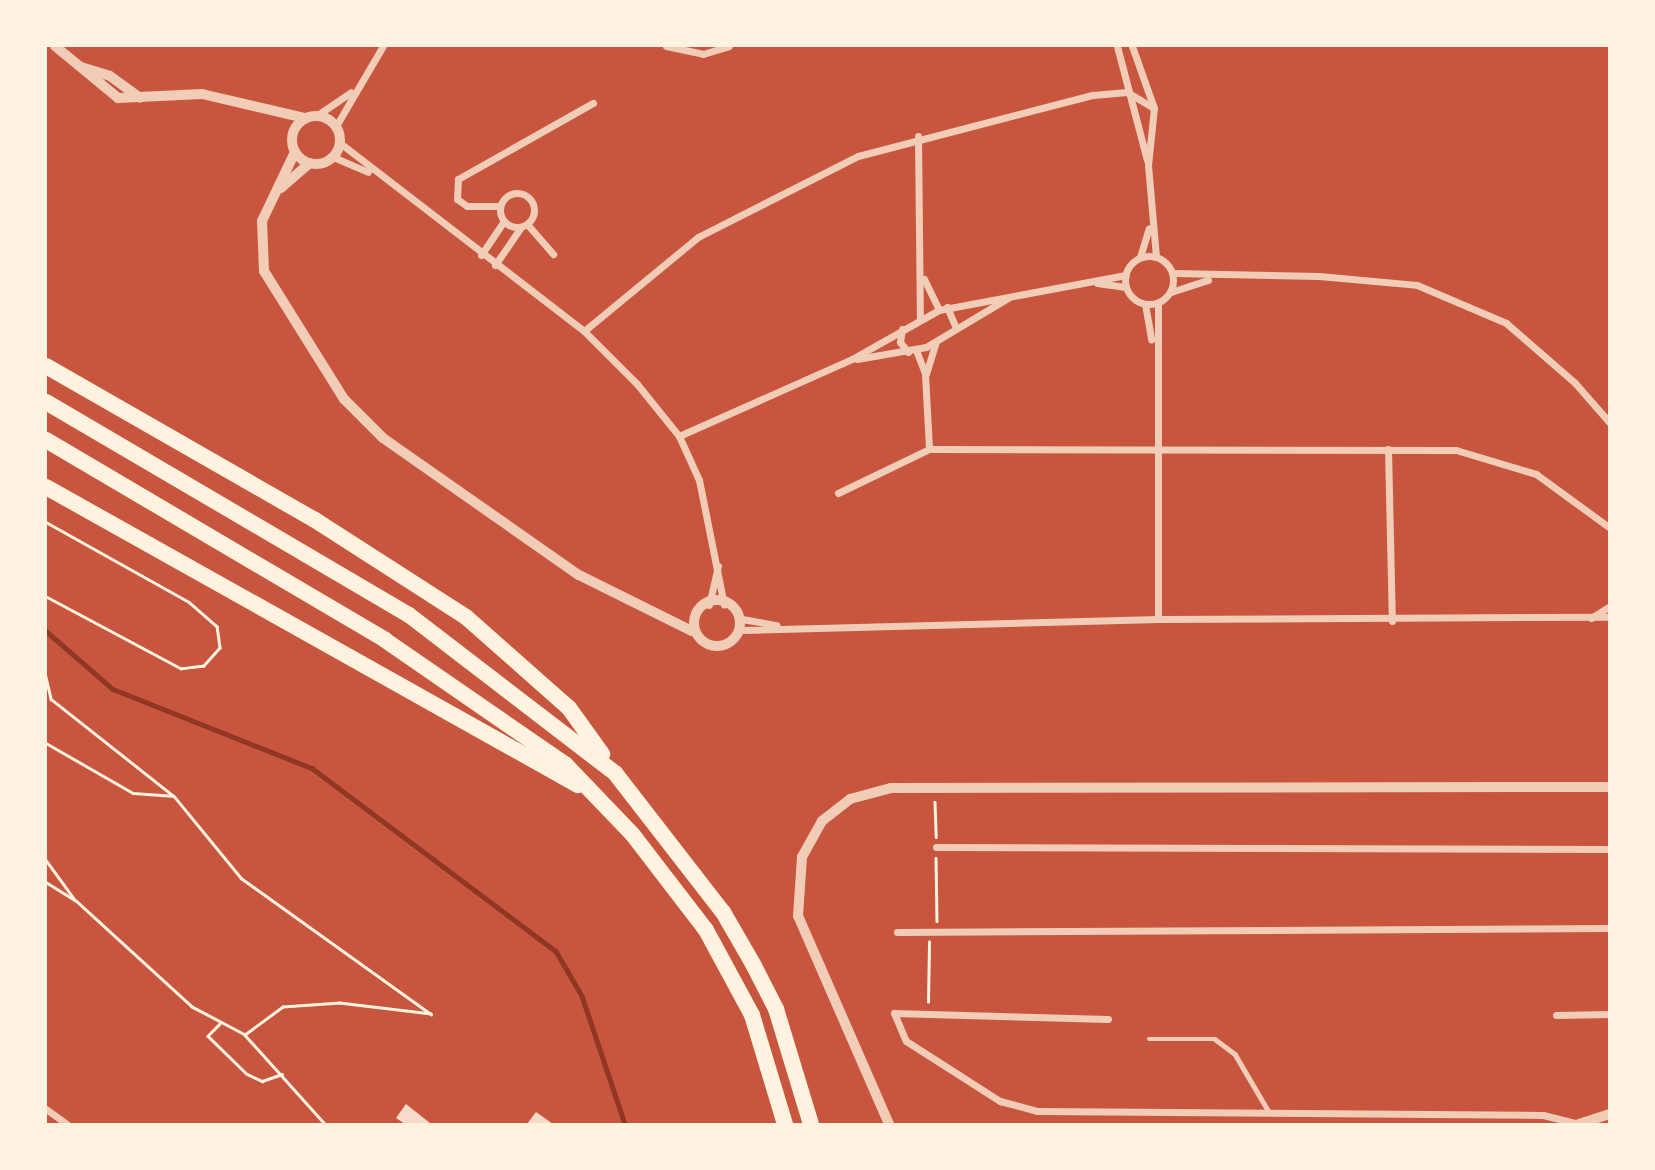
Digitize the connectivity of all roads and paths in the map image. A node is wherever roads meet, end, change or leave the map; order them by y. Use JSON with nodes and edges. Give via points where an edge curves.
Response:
{"nodes":[{"id":1,"x":55,"y":46,"type":"edge"},
{"id":2,"x":383,"y":46,"type":"edge"},
{"id":3,"x":666,"y":46,"type":"edge"},
{"id":4,"x":729,"y":46,"type":"edge"},
{"id":5,"x":1117,"y":46,"type":"edge"},
{"id":6,"x":1132,"y":46,"type":"edge"},
{"id":7,"x":81,"y":67,"type":"junction"},
{"id":8,"x":351,"y":92,"type":"junction"},
{"id":9,"x":1127,"y":92,"type":"junction"},
{"id":10,"x":141,"y":98,"type":"junction"},
{"id":11,"x":593,"y":103,"type":"dead end"},
{"id":12,"x":1154,"y":108,"type":"junction"},
{"id":13,"x":274,"y":114,"type":"junction"},
{"id":14,"x":310,"y":117,"type":"junction"},
{"id":15,"x":336,"y":126,"type":"junction"},
{"id":16,"x":292,"y":136,"type":"junction"},
{"id":17,"x":918,"y":136,"type":"junction"},
{"id":18,"x":340,"y":143,"type":"junction"},
{"id":19,"x":295,"y":152,"type":"junction"},
{"id":20,"x":333,"y":157,"type":"junction"},
{"id":21,"x":310,"y":163,"type":"junction"},
{"id":22,"x":1148,"y":165,"type":"junction"},
{"id":23,"x":375,"y":176,"type":"junction"},
{"id":24,"x":279,"y":189,"type":"junction"},
{"id":25,"x":500,"y":206,"type":"junction"},
{"id":26,"x":505,"y":221,"type":"junction"},
{"id":27,"x":524,"y":225,"type":"junction"},
{"id":28,"x":1150,"y":228,"type":"junction"},
{"id":29,"x":553,"y":254,"type":"dead end"},
{"id":30,"x":481,"y":255,"type":"junction"},
{"id":31,"x":1140,"y":257,"type":"junction"},
{"id":32,"x":1157,"y":257,"type":"junction"},
{"id":33,"x":495,"y":265,"type":"junction"},
{"id":34,"x":1173,"y":273,"type":"junction"},
{"id":35,"x":1126,"y":275,"type":"junction"},
{"id":36,"x":1212,"y":278,"type":"junction"},
{"id":37,"x":923,"y":279,"type":"junction"},
{"id":38,"x":1093,"y":282,"type":"junction"},
{"id":39,"x":1126,"y":287,"type":"junction"},
{"id":40,"x":1171,"y":292,"type":"junction"},
{"id":41,"x":1015,"y":294,"type":"junction"},
{"id":42,"x":1158,"y":303,"type":"junction"},
{"id":43,"x":1145,"y":304,"type":"junction"},
{"id":44,"x":943,"y":308,"type":"junction"},
{"id":45,"x":920,"y":318,"type":"junction"},
{"id":46,"x":956,"y":328,"type":"junction"},
{"id":47,"x":902,"y":329,"type":"junction"},
{"id":48,"x":584,"y":331,"type":"junction"},
{"id":49,"x":936,"y":341,"type":"junction"},
{"id":50,"x":1154,"y":350,"type":"junction"},
{"id":51,"x":913,"y":351,"type":"junction"},
{"id":52,"x":852,"y":359,"type":"junction"},
{"id":53,"x":46,"y":366,"type":"edge"},
{"id":54,"x":925,"y":374,"type":"junction"},
{"id":55,"x":46,"y":402,"type":"edge"},
{"id":56,"x":1609,"y":424,"type":"edge"},
{"id":57,"x":679,"y":436,"type":"junction"},
{"id":58,"x":46,"y":440,"type":"edge"},
{"id":59,"x":1156,"y":448,"type":"junction"},
{"id":60,"x":929,"y":449,"type":"junction"},
{"id":61,"x":1388,"y":449,"type":"junction"},
{"id":62,"x":46,"y":486,"type":"edge"},
{"id":63,"x":838,"y":493,"type":"dead end"},
{"id":64,"x":46,"y":522,"type":"edge"},
{"id":65,"x":1609,"y":528,"type":"edge"},
{"id":66,"x":719,"y":562,"type":"junction"},
{"id":67,"x":46,"y":597,"type":"edge"},
{"id":68,"x":709,"y":605,"type":"junction"},
{"id":69,"x":724,"y":605,"type":"junction"},
{"id":70,"x":1609,"y":606,"type":"edge"},
{"id":71,"x":691,"y":616,"type":"junction"},
{"id":72,"x":1609,"y":617,"type":"edge"},
{"id":73,"x":664,"y":618,"type":"junction"},
{"id":74,"x":1158,"y":618,"type":"junction"},
{"id":75,"x":1590,"y":618,"type":"junction"},
{"id":76,"x":1392,"y":621,"type":"junction"},
{"id":77,"x":742,"y":625,"type":"junction"},
{"id":78,"x":692,"y":631,"type":"junction"},
{"id":79,"x":46,"y":677,"type":"edge"},
{"id":80,"x":46,"y":743,"type":"edge"},
{"id":81,"x":615,"y":773,"type":"junction"},
{"id":82,"x":1609,"y":787,"type":"edge"},
{"id":83,"x":594,"y":794,"type":"junction"},
{"id":84,"x":174,"y":796,"type":"junction"},
{"id":85,"x":936,"y":847,"type":"dead end"},
{"id":86,"x":1609,"y":849,"type":"edge"},
{"id":87,"x":46,"y":860,"type":"edge"},
{"id":88,"x":46,"y":883,"type":"edge"},
{"id":89,"x":77,"y":902,"type":"junction"},
{"id":90,"x":1609,"y":928,"type":"edge"},
{"id":91,"x":929,"y":931,"type":"junction"},
{"id":92,"x":897,"y":932,"type":"dead end"},
{"id":93,"x":928,"y":1013,"type":"junction"},
{"id":94,"x":1556,"y":1014,"type":"dead end"},
{"id":95,"x":1609,"y":1014,"type":"edge"},
{"id":96,"x":1108,"y":1019,"type":"dead end"},
{"id":97,"x":220,"y":1024,"type":"junction"},
{"id":98,"x":245,"y":1035,"type":"junction"},
{"id":99,"x":1149,"y":1039,"type":"dead end"},
{"id":100,"x":282,"y":1074,"type":"junction"},
{"id":101,"x":46,"y":1109,"type":"edge"},
{"id":102,"x":1269,"y":1112,"type":"junction"},
{"id":103,"x":1609,"y":1114,"type":"edge"},
{"id":104,"x":1579,"y":1124,"type":"edge"},
{"id":105,"x":67,"y":1125,"type":"edge"},
{"id":106,"x":325,"y":1125,"type":"edge"},
{"id":107,"x":785,"y":1125,"type":"edge"},
{"id":108,"x":811,"y":1125,"type":"edge"},
{"id":109,"x":889,"y":1125,"type":"edge"}],
"edges":[{"from":1,"to":7,"type":"street"},
{"from":2,"to":8,"type":"street"},
{"from":3,"to":4,"type":"street","via":[[703,54]]},
{"from":5,"to":9,"type":"street"},
{"from":6,"to":12,"type":"street"},
{"from":7,"to":10,"type":"street","via":[[110,76]]},
{"from":7,"to":10,"type":"street","via":[[108,95]]},
{"from":8,"to":14,"type":"street"},
{"from":8,"to":15,"type":"street"},
{"from":9,"to":12,"type":"street"},
{"from":9,"to":17,"type":"street"},
{"from":9,"to":22,"type":"street"},
{"from":10,"to":13,"type":"street","via":[[202,94]]},
{"from":11,"to":25,"type":"street","via":[[458,178],[453,189],[467,206]]},
{"from":12,"to":22,"type":"street"},
{"from":13,"to":14,"type":"street"},
{"from":13,"to":16,"type":"street"},
{"from":14,"to":15,"type":"street"},
{"from":14,"to":16,"type":"street"},
{"from":15,"to":18,"type":"street"},
{"from":16,"to":19,"type":"street"},
{"from":17,"to":37,"type":"street"},
{"from":17,"to":48,"type":"street","via":[[847,161],[745,209],[698,237]]},
{"from":18,"to":20,"type":"street"},
{"from":18,"to":23,"type":"street"},
{"from":19,"to":21,"type":"street"},
{"from":19,"to":24,"type":"street"},
{"from":20,"to":21,"type":"street"},
{"from":20,"to":23,"type":"street"},
{"from":21,"to":24,"type":"street"},
{"from":22,"to":28,"type":"street"},
{"from":23,"to":30,"type":"street"},
{"from":24,"to":73,"type":"street","via":[[262,221],[264,271],[362,420],[579,575]]},
{"from":25,"to":26,"type":"street"},
{"from":25,"to":27,"type":"street","via":[[511,194],[527,196],[534,210]]},
{"from":26,"to":27,"type":"street"},
{"from":26,"to":30,"type":"street"},
{"from":27,"to":29,"type":"street"},
{"from":27,"to":33,"type":"street"},
{"from":28,"to":31,"type":"street"},
{"from":28,"to":32,"type":"street"},
{"from":30,"to":33,"type":"street"},
{"from":31,"to":32,"type":"street"},
{"from":31,"to":35,"type":"street"},
{"from":32,"to":34,"type":"street"},
{"from":33,"to":48,"type":"street"},
{"from":34,"to":36,"type":"street"},
{"from":34,"to":40,"type":"street"},
{"from":35,"to":38,"type":"street"},
{"from":35,"to":39,"type":"street"},
{"from":36,"to":40,"type":"street"},
{"from":36,"to":56,"type":"street","via":[[1366,278],[1466,302],[1544,353]]},
{"from":37,"to":44,"type":"street"},
{"from":37,"to":45,"type":"street"},
{"from":38,"to":39,"type":"street"},
{"from":38,"to":41,"type":"street"},
{"from":39,"to":43,"type":"street"},
{"from":40,"to":42,"type":"street"},
{"from":41,"to":44,"type":"street"},
{"from":41,"to":46,"type":"street"},
{"from":42,"to":43,"type":"street"},
{"from":42,"to":50,"type":"street"},
{"from":43,"to":50,"type":"street"},
{"from":44,"to":45,"type":"street"},
{"from":44,"to":46,"type":"street"},
{"from":45,"to":47,"type":"street"},
{"from":46,"to":49,"type":"street"},
{"from":47,"to":51,"type":"street","via":[[900,342]]},
{"from":47,"to":52,"type":"street"},
{"from":48,"to":57,"type":"street"},
{"from":49,"to":51,"type":"street"},
{"from":49,"to":54,"type":"street"},
{"from":50,"to":59,"type":"street"},
{"from":51,"to":52,"type":"street"},
{"from":51,"to":54,"type":"street"},
{"from":52,"to":57,"type":"street"},
{"from":53,"to":81,"type":"highway","via":[[315,520],[466,617],[569,708]]},
{"from":54,"to":60,"type":"street"},
{"from":55,"to":81,"type":"highway","via":[[409,615]]},
{"from":57,"to":66,"type":"street","via":[[699,480]]},
{"from":58,"to":83,"type":"highway","via":[[502,715]]},
{"from":59,"to":60,"type":"street"},
{"from":59,"to":61,"type":"street"},
{"from":59,"to":74,"type":"street"},
{"from":60,"to":63,"type":"street"},
{"from":61,"to":65,"type":"street","via":[[1457,450],[1497,459],[1536,474]]},
{"from":61,"to":76,"type":"street"},
{"from":62,"to":83,"type":"highway"},
{"from":64,"to":67,"type":"path","via":[[189,602],[217,625],[220,648],[204,666],[181,669]]},
{"from":66,"to":68,"type":"street"},
{"from":66,"to":69,"type":"street"},
{"from":68,"to":69,"type":"street"},
{"from":68,"to":71,"type":"street"},
{"from":69,"to":77,"type":"street"},
{"from":70,"to":75,"type":"street"},
{"from":71,"to":73,"type":"street"},
{"from":71,"to":78,"type":"street"},
{"from":72,"to":75,"type":"street"},
{"from":73,"to":78,"type":"street"},
{"from":74,"to":76,"type":"street"},
{"from":74,"to":77,"type":"street"},
{"from":75,"to":76,"type":"street"},
{"from":77,"to":78,"type":"street","via":[[717,642]]},
{"from":79,"to":84,"type":"path","via":[[51,699]]},
{"from":80,"to":84,"type":"path","via":[[133,793]]},
{"from":81,"to":108,"type":"highway","via":[[723,912],[753,964],[776,1009]]},
{"from":82,"to":109,"type":"street","via":[[891,788],[850,799],[822,821],[802,857],[798,916]]},
{"from":83,"to":107,"type":"highway","via":[[670,878],[736,981]]},
{"from":84,"to":98,"type":"path","via":[[241,878],[431,1014],[340,1003],[283,1007]]},
{"from":85,"to":86,"type":"street"},
{"from":87,"to":89,"type":"path"},
{"from":88,"to":89,"type":"path"},
{"from":89,"to":97,"type":"path","via":[[192,1007]]},
{"from":90,"to":91,"type":"street"},
{"from":91,"to":92,"type":"street"},
{"from":91,"to":93,"type":"path"},
{"from":93,"to":96,"type":"street"},
{"from":93,"to":102,"type":"street","via":[[894,1013],[906,1041],[1018,1108]]},
{"from":94,"to":95,"type":"street"},
{"from":97,"to":98,"type":"path"},
{"from":97,"to":100,"type":"path","via":[[208,1037],[247,1074],[262,1080]]},
{"from":98,"to":100,"type":"path"},
{"from":99,"to":102,"type":"lane","via":[[1215,1039],[1235,1054]]},
{"from":100,"to":106,"type":"path"},
{"from":101,"to":105,"type":"street"},
{"from":102,"to":104,"type":"street","via":[[1543,1115]]},
{"from":103,"to":104,"type":"street"}]}
